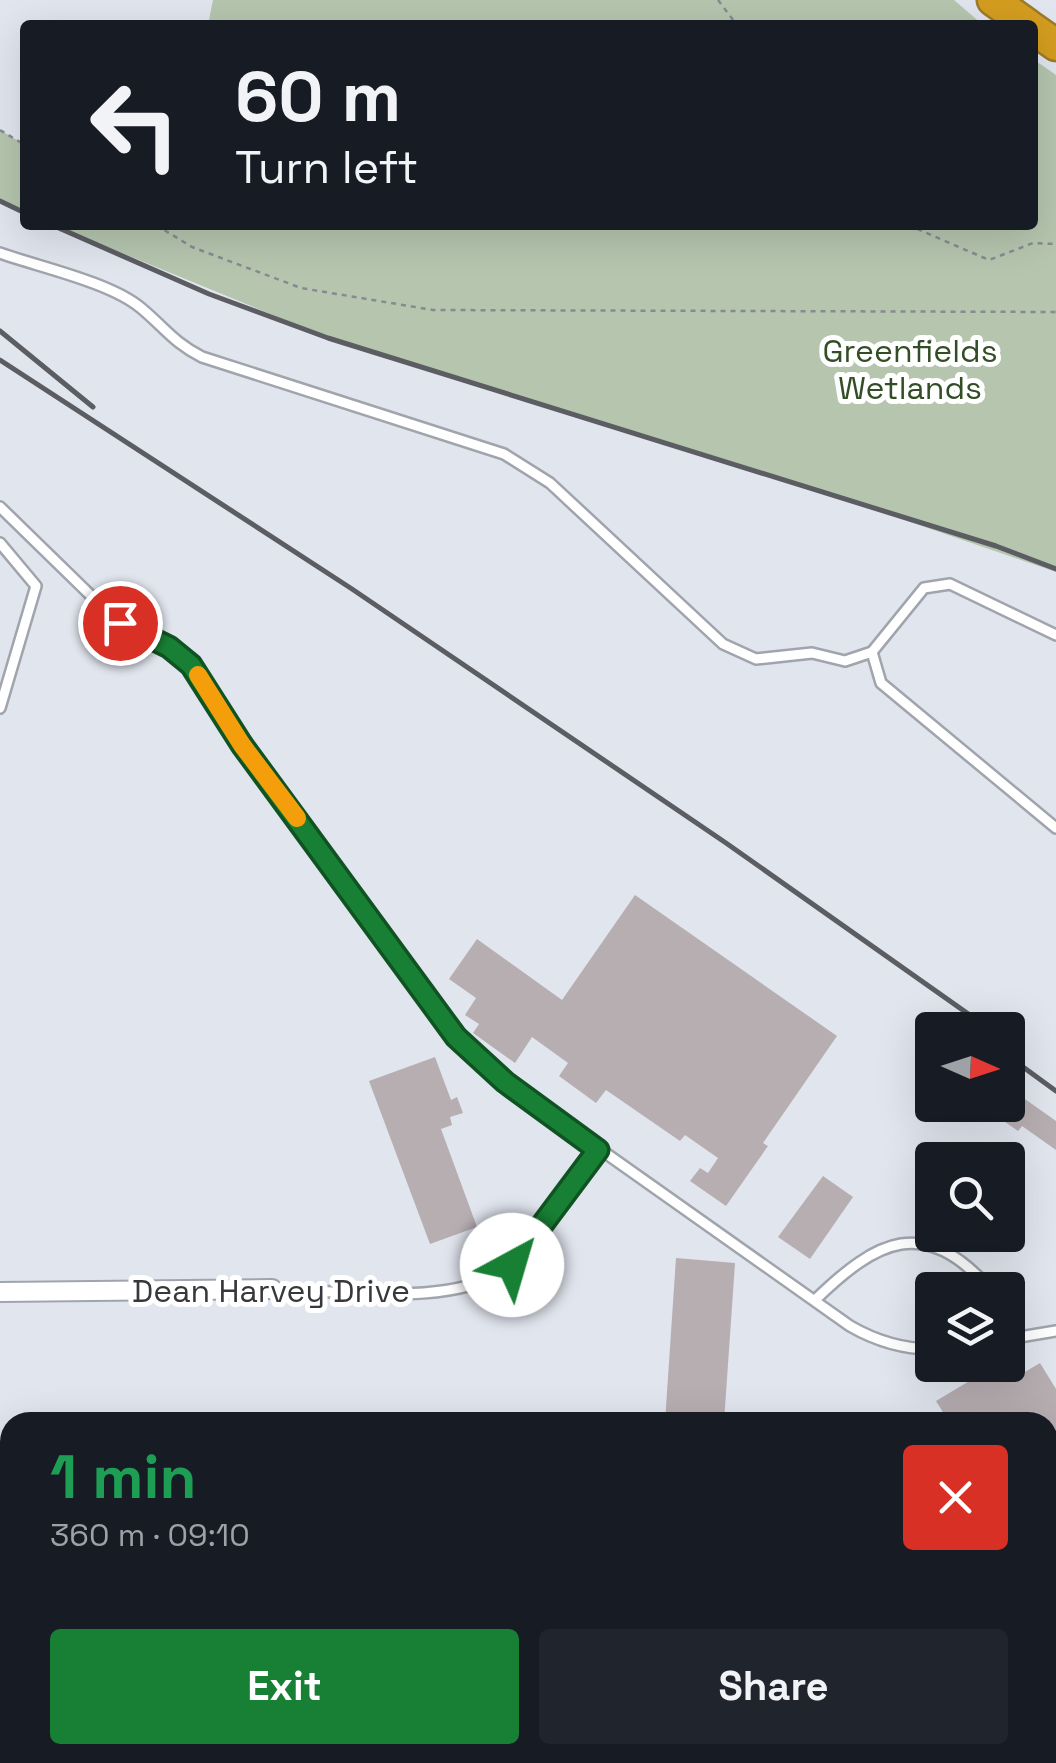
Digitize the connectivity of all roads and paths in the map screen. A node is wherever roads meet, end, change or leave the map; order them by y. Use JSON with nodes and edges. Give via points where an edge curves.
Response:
{"nodes":[{"id":1,"x":718,"y":0,"type":"edge"},
{"id":2,"x":993,"y":0,"type":"edge"},
{"id":3,"x":733,"y":20,"type":"edge"},
{"id":4,"x":1020,"y":20,"type":"edge"},
{"id":5,"x":164,"y":230,"type":"edge"},
{"id":6,"x":919,"y":230,"type":"edge"},
{"id":7,"x":1056,"y":244,"type":"edge"},
{"id":8,"x":0,"y":253,"type":"edge"},
{"id":9,"x":1056,"y":312,"type":"edge"},
{"id":10,"x":0,"y":507,"type":"edge"},
{"id":11,"x":0,"y":542,"type":"edge"},
{"id":12,"x":1056,"y":635,"type":"edge"},
{"id":13,"x":872,"y":652,"type":"junction"},
{"id":14,"x":0,"y":708,"type":"edge"},
{"id":15,"x":1056,"y":828,"type":"edge"},
{"id":16,"x":598,"y":1150,"type":"junction"},
{"id":17,"x":974,"y":1272,"type":"edge"},
{"id":18,"x":272,"y":1289,"type":"joint"},
{"id":19,"x":0,"y":1292,"type":"edge"},
{"id":20,"x":815,"y":1300,"type":"junction"},
{"id":21,"x":1056,"y":1331,"type":"edge"},
{"id":22,"x":1025,"y":1336,"type":"edge"},
{"id":23,"x":915,"y":1349,"type":"edge"}],
"edges":[{"from":1,"to":3,"type":"path"},
{"from":2,"to":4,"type":"highway"},
{"from":5,"to":9,"type":"path","via":[[301,288],[433,310]]},
{"from":6,"to":7,"type":"path","via":[[988,260],[1033,243]]},
{"from":8,"to":13,"type":"lane","via":[[120,296],[172,342],[202,357],[504,454],[550,482],[722,644],[756,659],[812,654],[845,661]]},
{"from":10,"to":16,"type":"lane","via":[[120,623],[191,665],[456,1037]]},
{"from":11,"to":14,"type":"lane","via":[[36,586]]},
{"from":12,"to":13,"type":"lane","via":[[950,584],[924,588]]},
{"from":13,"to":15,"type":"lane","via":[[880,683]]},
{"from":16,"to":18,"type":"lane","name":"Dean Harvey Drive","via":[[523,1255],[490,1278],[442,1291]]},
{"from":16,"to":20,"type":"lane"},
{"from":17,"to":20,"type":"lane","via":[[941,1250],[899,1243],[862,1258]]},
{"from":18,"to":19,"type":"street","name":"Dean Harvey Drive"},
{"from":20,"to":23,"type":"lane","via":[[874,1340]]},
{"from":21,"to":22,"type":"lane"}]}
